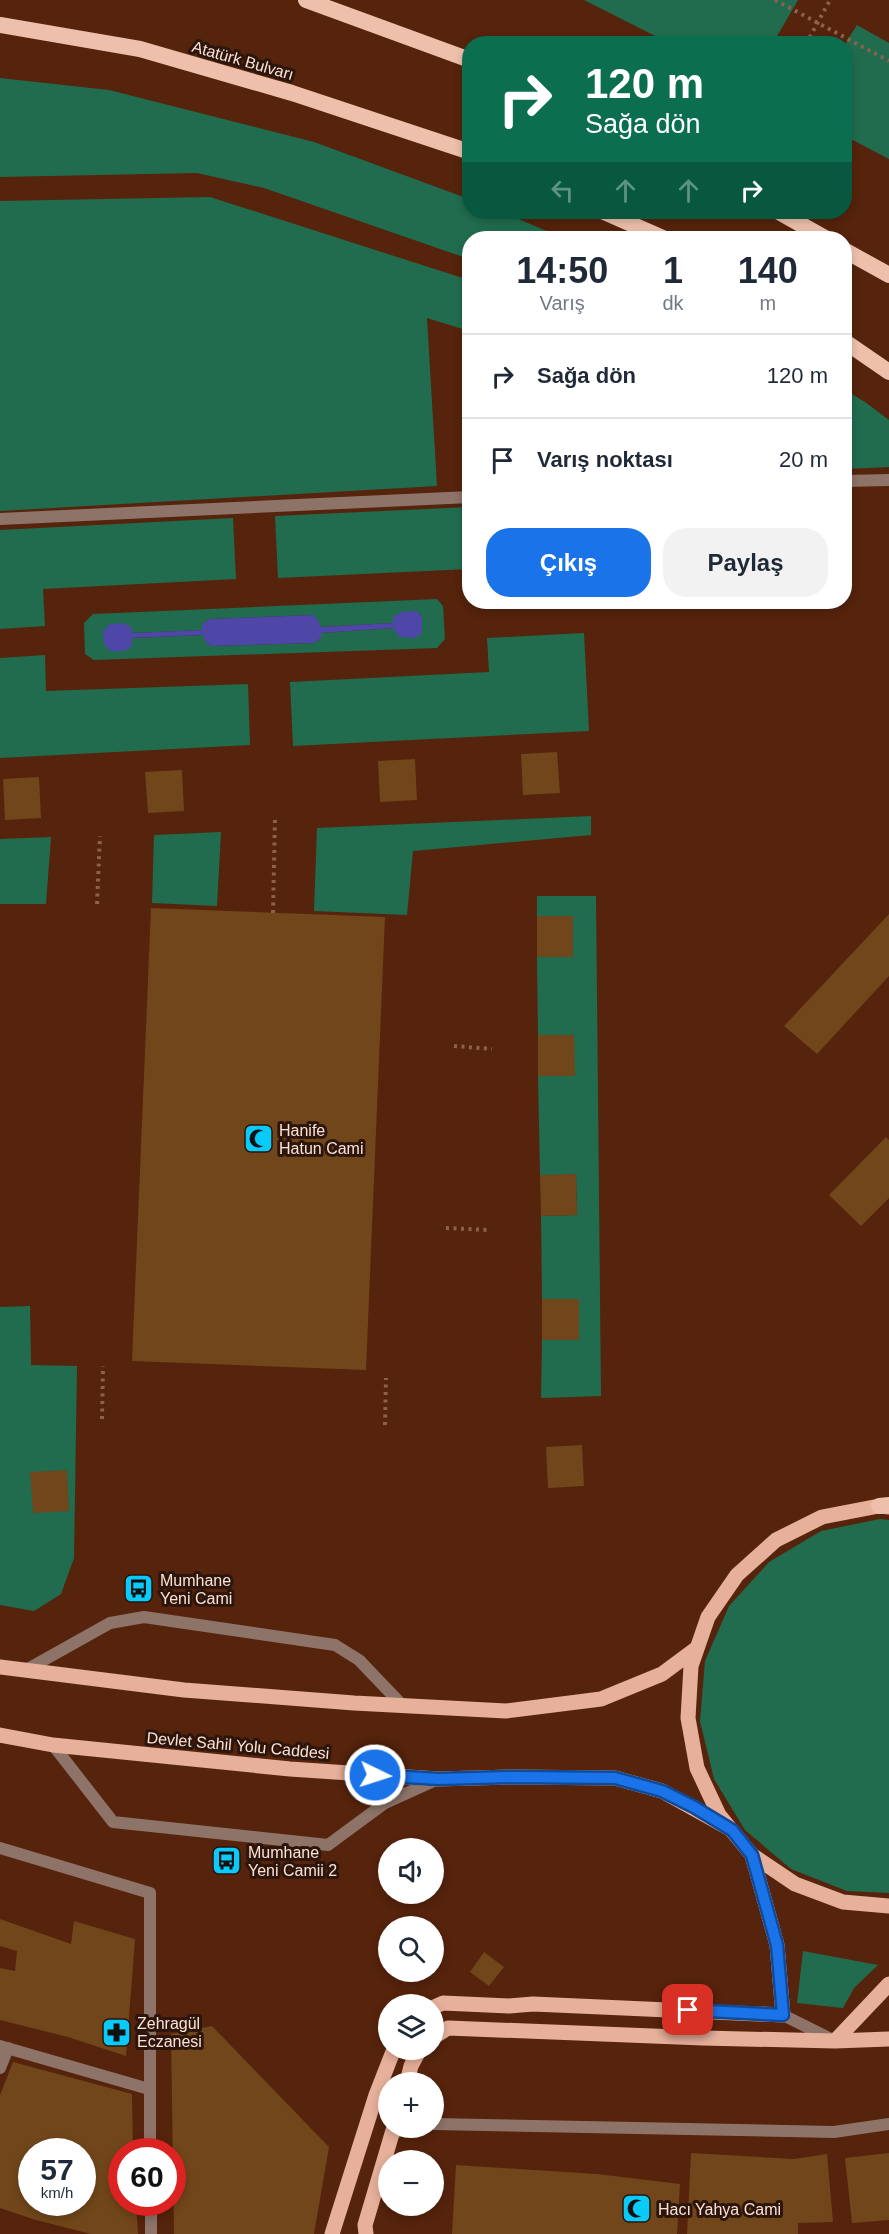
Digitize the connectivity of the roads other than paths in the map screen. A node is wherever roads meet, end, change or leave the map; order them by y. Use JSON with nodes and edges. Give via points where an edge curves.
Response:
{"nodes":[{"id":1,"x":306,"y":0,"type":"edge"},
{"id":2,"x":0,"y":25,"type":"edge"},
{"id":3,"x":462,"y":57,"type":"edge"},
{"id":4,"x":462,"y":149,"type":"edge"},
{"id":5,"x":620,"y":219,"type":"edge"},
{"id":6,"x":791,"y":219,"type":"edge"},
{"id":7,"x":647,"y":231,"type":"edge"},
{"id":8,"x":813,"y":231,"type":"edge"},
{"id":9,"x":852,"y":255,"type":"edge"},
{"id":10,"x":889,"y":276,"type":"edge"},
{"id":11,"x":852,"y":347,"type":"edge"},
{"id":12,"x":889,"y":372,"type":"edge"},
{"id":13,"x":889,"y":480,"type":"edge"},
{"id":14,"x":852,"y":481,"type":"edge"},
{"id":15,"x":462,"y":497,"type":"edge"},
{"id":16,"x":0,"y":519,"type":"edge"},
{"id":17,"x":886,"y":1506,"type":"edge"},
{"id":18,"x":698,"y":1648,"type":"junction"},
{"id":19,"x":0,"y":1667,"type":"edge"},
{"id":20,"x":26,"y":1670,"type":"junction"},
{"id":21,"x":403,"y":1706,"type":"junction"},
{"id":22,"x":0,"y":1735,"type":"edge"},
{"id":23,"x":0,"y":1743,"type":"edge"},
{"id":24,"x":53,"y":1744,"type":"junction"},
{"id":25,"x":438,"y":1779,"type":"junction"},
{"id":26,"x":732,"y":1830,"type":"junction"},
{"id":27,"x":0,"y":1848,"type":"edge"},
{"id":28,"x":752,"y":1855,"type":"junction"},
{"id":29,"x":889,"y":1906,"type":"edge"},
{"id":30,"x":889,"y":1984,"type":"edge"},
{"id":31,"x":444,"y":2003,"type":"edge"},
{"id":32,"x":783,"y":2015,"type":"junction"},
{"id":33,"x":444,"y":2031,"type":"edge"},
{"id":34,"x":889,"y":2039,"type":"edge"},
{"id":35,"x":835,"y":2041,"type":"junction"},
{"id":36,"x":4,"y":2047,"type":"edge"},
{"id":37,"x":390,"y":2060,"type":"edge"},
{"id":38,"x":0,"y":2068,"type":"edge"},
{"id":39,"x":149,"y":2089,"type":"junction"},
{"id":40,"x":444,"y":2124,"type":"edge"},
{"id":41,"x":889,"y":2124,"type":"edge"},
{"id":42,"x":150,"y":2138,"type":"edge"},
{"id":43,"x":391,"y":2138,"type":"edge"},
{"id":44,"x":151,"y":2216,"type":"edge"},
{"id":45,"x":151,"y":2234,"type":"edge"},
{"id":46,"x":332,"y":2234,"type":"edge"},
{"id":47,"x":366,"y":2234,"type":"edge"}],
"edges":[{"from":1,"to":3,"type":"highway"},
{"from":2,"to":4,"type":"highway","name":"Atatürk Bulvarı","via":[[140,49],[292,93]]},
{"from":5,"to":7,"type":"highway"},
{"from":6,"to":8,"type":"highway"},
{"from":9,"to":10,"type":"highway"},
{"from":11,"to":12,"type":"highway"},
{"from":13,"to":14,"type":"street"},
{"from":15,"to":16,"type":"street"},
{"from":17,"to":18,"type":"main road","name":"Devlet Sahil Yolu Caddesi","via":[[822,1517],[776,1540],[737,1575],[708,1617]]},
{"from":18,"to":21,"type":"main road","via":[[662,1674],[601,1699],[506,1711]]},
{"from":18,"to":26,"type":"main road","name":"Devlet Sahil Yolu Caddesi","via":[[692,1666],[688,1718],[697,1768],[719,1815]]},
{"from":19,"to":20,"type":"main road"},
{"from":20,"to":21,"type":"main road","via":[[184,1690]]},
{"from":20,"to":21,"type":"street","via":[[110,1623],[144,1617],[335,1645],[359,1660]]},
{"from":22,"to":24,"type":"main road","name":"Devlet Sahil Yolu Caddesi"},
{"from":23,"to":24,"type":"main road","name":"Devlet Sahil Yolu Caddesi"},
{"from":24,"to":25,"type":"main road","name":"Devlet Sahil Yolu Caddesi","via":[[290,1769]]},
{"from":24,"to":25,"type":"street","via":[[113,1822],[328,1845],[385,1803]]},
{"from":25,"to":26,"type":"main road","name":"Devlet Sahil Yolu Caddesi","via":[[615,1778],[662,1791]]},
{"from":26,"to":28,"type":"main road","name":"Devlet Sahil Yolu Caddesi"},
{"from":27,"to":39,"type":"street","via":[[150,1893]]},
{"from":28,"to":29,"type":"main road","name":"Devlet Sahil Yolu Caddesi","via":[[795,1884],[843,1902]]},
{"from":28,"to":32,"type":"main road","name":"Devlet Sahil Yolu Caddesi","via":[[777,1945]]},
{"from":30,"to":35,"type":"main road"},
{"from":31,"to":32,"type":"main road"},
{"from":32,"to":35,"type":"street"},
{"from":33,"to":35,"type":"main road"},
{"from":34,"to":35,"type":"main road"},
{"from":36,"to":38,"type":"street"},
{"from":36,"to":39,"type":"street"},
{"from":37,"to":46,"type":"main road"},
{"from":39,"to":42,"type":"street"},
{"from":40,"to":41,"type":"street","via":[[834,2132]]},
{"from":43,"to":47,"type":"main road","via":[[365,2225]]},
{"from":44,"to":45,"type":"street"}]}
